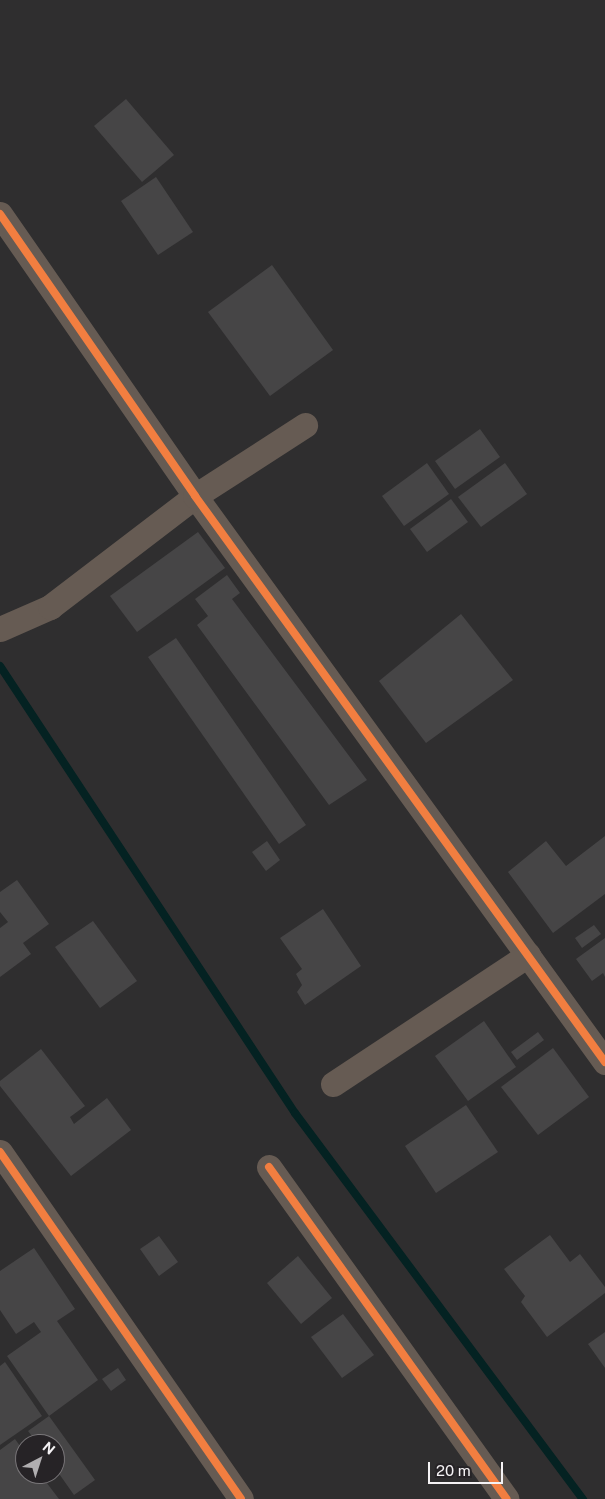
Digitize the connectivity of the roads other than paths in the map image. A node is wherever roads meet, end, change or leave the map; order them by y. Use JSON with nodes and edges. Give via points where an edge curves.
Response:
{"nodes":[{"id":1,"x":0,"y":214,"type":"edge"},
{"id":2,"x":305,"y":425,"type":"dead end"},
{"id":3,"x":195,"y":496,"type":"junction"},
{"id":4,"x":0,"y":629,"type":"edge"},
{"id":5,"x":528,"y":955,"type":"junction"},
{"id":6,"x":605,"y":1062,"type":"edge"},
{"id":7,"x":333,"y":1084,"type":"dead end"},
{"id":8,"x":0,"y":1152,"type":"edge"},
{"id":9,"x":269,"y":1167,"type":"dead end"},
{"id":10,"x":241,"y":1499,"type":"edge"},
{"id":11,"x":507,"y":1499,"type":"edge"}],
"edges":[{"from":1,"to":3,"type":"street"},
{"from":2,"to":3,"type":"street"},
{"from":3,"to":4,"type":"street","via":[[50,607]]},
{"from":3,"to":5,"type":"street"},
{"from":5,"to":6,"type":"street"},
{"from":5,"to":7,"type":"street"},
{"from":8,"to":10,"type":"street"},
{"from":9,"to":11,"type":"street"}]}
